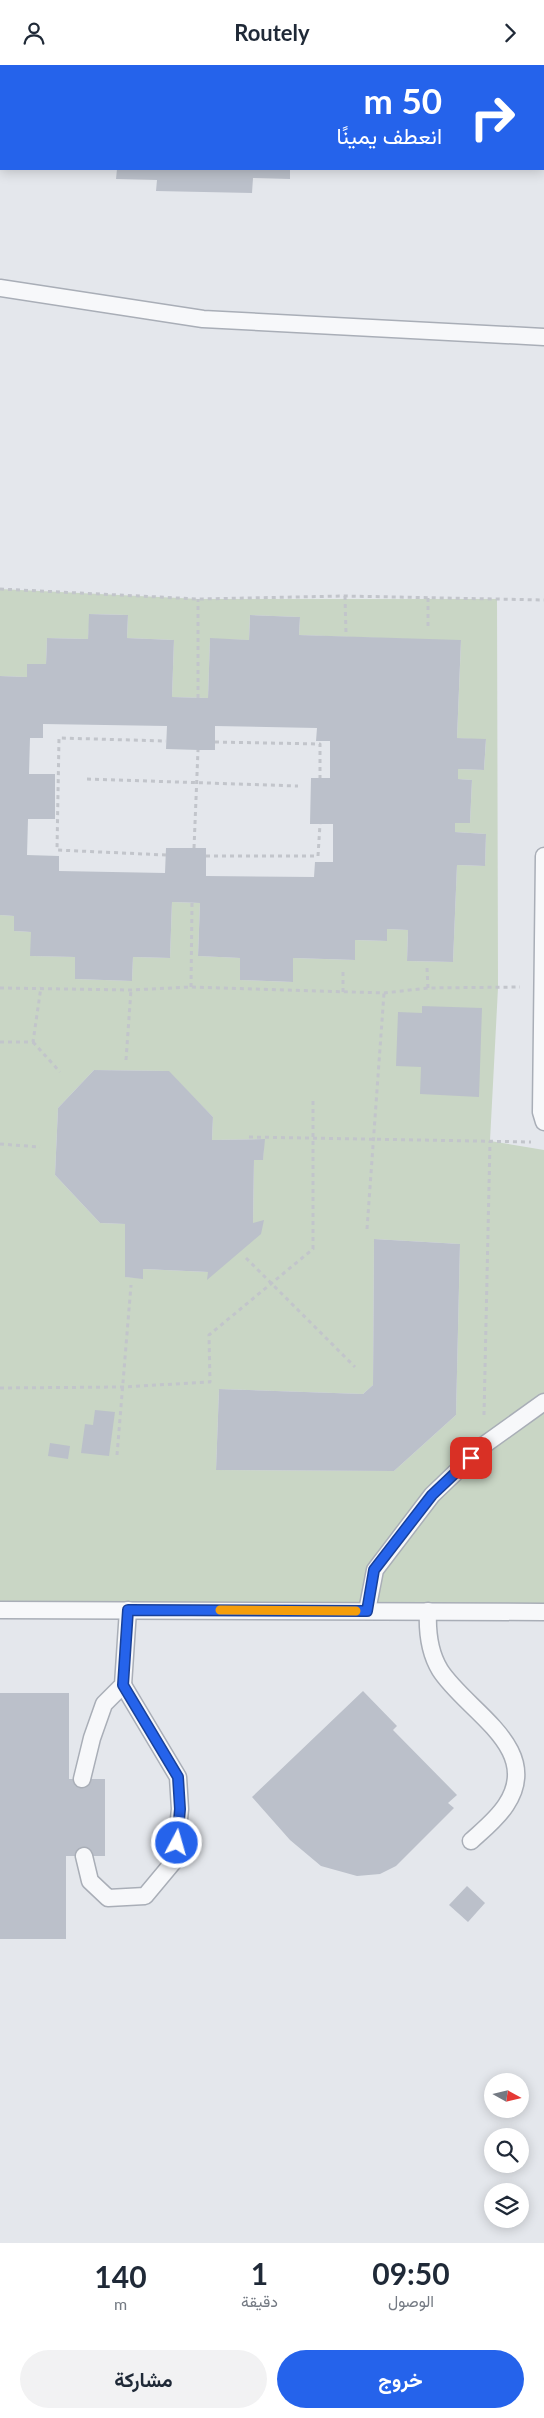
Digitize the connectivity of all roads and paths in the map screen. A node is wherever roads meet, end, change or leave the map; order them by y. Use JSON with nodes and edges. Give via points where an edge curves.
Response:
{"nodes":[{"id":1,"x":0,"y":288,"type":"edge"},
{"id":2,"x":544,"y":337,"type":"edge"},
{"id":3,"x":0,"y":589,"type":"edge"},
{"id":4,"x":345,"y":596,"type":"junction"},
{"id":5,"x":428,"y":598,"type":"junction"},
{"id":6,"x":198,"y":599,"type":"junction"},
{"id":7,"x":544,"y":600,"type":"edge"},
{"id":8,"x":428,"y":628,"type":"dead end"},
{"id":9,"x":346,"y":634,"type":"dead end"},
{"id":10,"x":198,"y":698,"type":"dead end"},
{"id":11,"x":166,"y":741,"type":"dead end"},
{"id":12,"x":215,"y":742,"type":"dead end"},
{"id":13,"x":198,"y":750,"type":"dead end"},
{"id":14,"x":320,"y":778,"type":"dead end"},
{"id":15,"x":87,"y":779,"type":"dead end"},
{"id":16,"x":197,"y":782,"type":"junction"},
{"id":17,"x":298,"y":786,"type":"dead end"},
{"id":18,"x":320,"y":824,"type":"dead end"},
{"id":19,"x":194,"y":849,"type":"dead end"},
{"id":20,"x":166,"y":855,"type":"dead end"},
{"id":21,"x":544,"y":855,"type":"edge"},
{"id":22,"x":206,"y":856,"type":"dead end"},
{"id":23,"x":192,"y":903,"type":"dead end"},
{"id":24,"x":343,"y":968,"type":"dead end"},
{"id":25,"x":427,"y":969,"type":"dead end"},
{"id":26,"x":543,"y":986,"type":"junction"},
{"id":27,"x":41,"y":987,"type":"junction"},
{"id":28,"x":191,"y":987,"type":"junction"},
{"id":29,"x":0,"y":988,"type":"edge"},
{"id":30,"x":428,"y":988,"type":"junction"},
{"id":31,"x":131,"y":990,"type":"junction"},
{"id":32,"x":343,"y":992,"type":"junction"},
{"id":33,"x":384,"y":993,"type":"junction"},
{"id":34,"x":0,"y":1042,"type":"edge"},
{"id":35,"x":33,"y":1042,"type":"junction"},
{"id":36,"x":126,"y":1060,"type":"dead end"},
{"id":37,"x":60,"y":1072,"type":"dead end"},
{"id":38,"x":313,"y":1101,"type":"dead end"},
{"id":39,"x":544,"y":1122,"type":"edge"},
{"id":40,"x":249,"y":1137,"type":"dead end"},
{"id":41,"x":313,"y":1138,"type":"junction"},
{"id":42,"x":372,"y":1139,"type":"junction"},
{"id":43,"x":490,"y":1141,"type":"junction"},
{"id":44,"x":535,"y":1142,"type":"dead end"},
{"id":45,"x":0,"y":1145,"type":"edge"},
{"id":46,"x":40,"y":1147,"type":"dead end"},
{"id":47,"x":367,"y":1229,"type":"dead end"},
{"id":48,"x":246,"y":1257,"type":"dead end"},
{"id":49,"x":271,"y":1284,"type":"junction"},
{"id":50,"x":131,"y":1285,"type":"dead end"},
{"id":51,"x":355,"y":1367,"type":"dead end"},
{"id":52,"x":122,"y":1387,"type":"junction"},
{"id":53,"x":0,"y":1388,"type":"edge"},
{"id":54,"x":544,"y":1401,"type":"edge"},
{"id":55,"x":484,"y":1445,"type":"junction"},
{"id":56,"x":117,"y":1455,"type":"dead end"},
{"id":57,"x":0,"y":1610,"type":"edge"},
{"id":58,"x":128,"y":1610,"type":"junction"},
{"id":59,"x":367,"y":1611,"type":"junction"},
{"id":60,"x":428,"y":1611,"type":"junction"},
{"id":61,"x":544,"y":1612,"type":"edge"},
{"id":62,"x":123,"y":1685,"type":"junction"},
{"id":63,"x":82,"y":1779,"type":"dead end"},
{"id":64,"x":471,"y":1841,"type":"dead end"},
{"id":65,"x":84,"y":1856,"type":"dead end"}],
"edges":[{"from":1,"to":2,"type":"lane","via":[[203,319]]},
{"from":3,"to":6,"type":"path"},
{"from":4,"to":5,"type":"path"},
{"from":4,"to":6,"type":"path"},
{"from":4,"to":9,"type":"path"},
{"from":5,"to":7,"type":"path"},
{"from":5,"to":8,"type":"path"},
{"from":6,"to":10,"type":"path"},
{"from":11,"to":20,"type":"path","via":[[59,739],[57,850]]},
{"from":12,"to":14,"type":"path","via":[[320,744]]},
{"from":13,"to":16,"type":"path"},
{"from":15,"to":16,"type":"path"},
{"from":16,"to":17,"type":"path"},
{"from":16,"to":19,"type":"path"},
{"from":18,"to":22,"type":"path","via":[[318,856]]},
{"from":21,"to":26,"type":"lane"},
{"from":23,"to":28,"type":"path"},
{"from":24,"to":32,"type":"path"},
{"from":25,"to":30,"type":"path"},
{"from":26,"to":30,"type":"path"},
{"from":26,"to":39,"type":"lane"},
{"from":27,"to":29,"type":"path"},
{"from":27,"to":31,"type":"path"},
{"from":27,"to":35,"type":"path"},
{"from":28,"to":31,"type":"path"},
{"from":28,"to":32,"type":"path"},
{"from":30,"to":33,"type":"path"},
{"from":31,"to":36,"type":"path"},
{"from":32,"to":33,"type":"path"},
{"from":33,"to":42,"type":"path"},
{"from":34,"to":35,"type":"path"},
{"from":35,"to":37,"type":"path"},
{"from":38,"to":41,"type":"path"},
{"from":40,"to":41,"type":"path"},
{"from":41,"to":42,"type":"path"},
{"from":41,"to":49,"type":"path","via":[[313,1249]]},
{"from":42,"to":43,"type":"path"},
{"from":42,"to":47,"type":"path"},
{"from":43,"to":44,"type":"path"},
{"from":43,"to":55,"type":"path"},
{"from":45,"to":46,"type":"path"},
{"from":48,"to":49,"type":"path"},
{"from":49,"to":51,"type":"path"},
{"from":49,"to":52,"type":"path","via":[[209,1335],[210,1382]]},
{"from":50,"to":52,"type":"path"},
{"from":52,"to":53,"type":"path"},
{"from":52,"to":56,"type":"path"},
{"from":54,"to":55,"type":"lane"},
{"from":55,"to":59,"type":"lane","via":[[432,1495],[374,1570]]},
{"from":57,"to":58,"type":"lane"},
{"from":58,"to":59,"type":"lane"},
{"from":58,"to":62,"type":"lane"},
{"from":59,"to":60,"type":"lane"},
{"from":60,"to":61,"type":"lane"},
{"from":60,"to":64,"type":"lane","via":[[429,1641],[440,1669],[458,1693],[503,1738],[514,1759],[512,1795],[498,1815]]},
{"from":62,"to":63,"type":"lane","via":[[104,1705]]},
{"from":62,"to":65,"type":"lane","via":[[178,1777],[180,1809],[175,1860],[145,1896],[108,1898],[90,1881]]}]}
